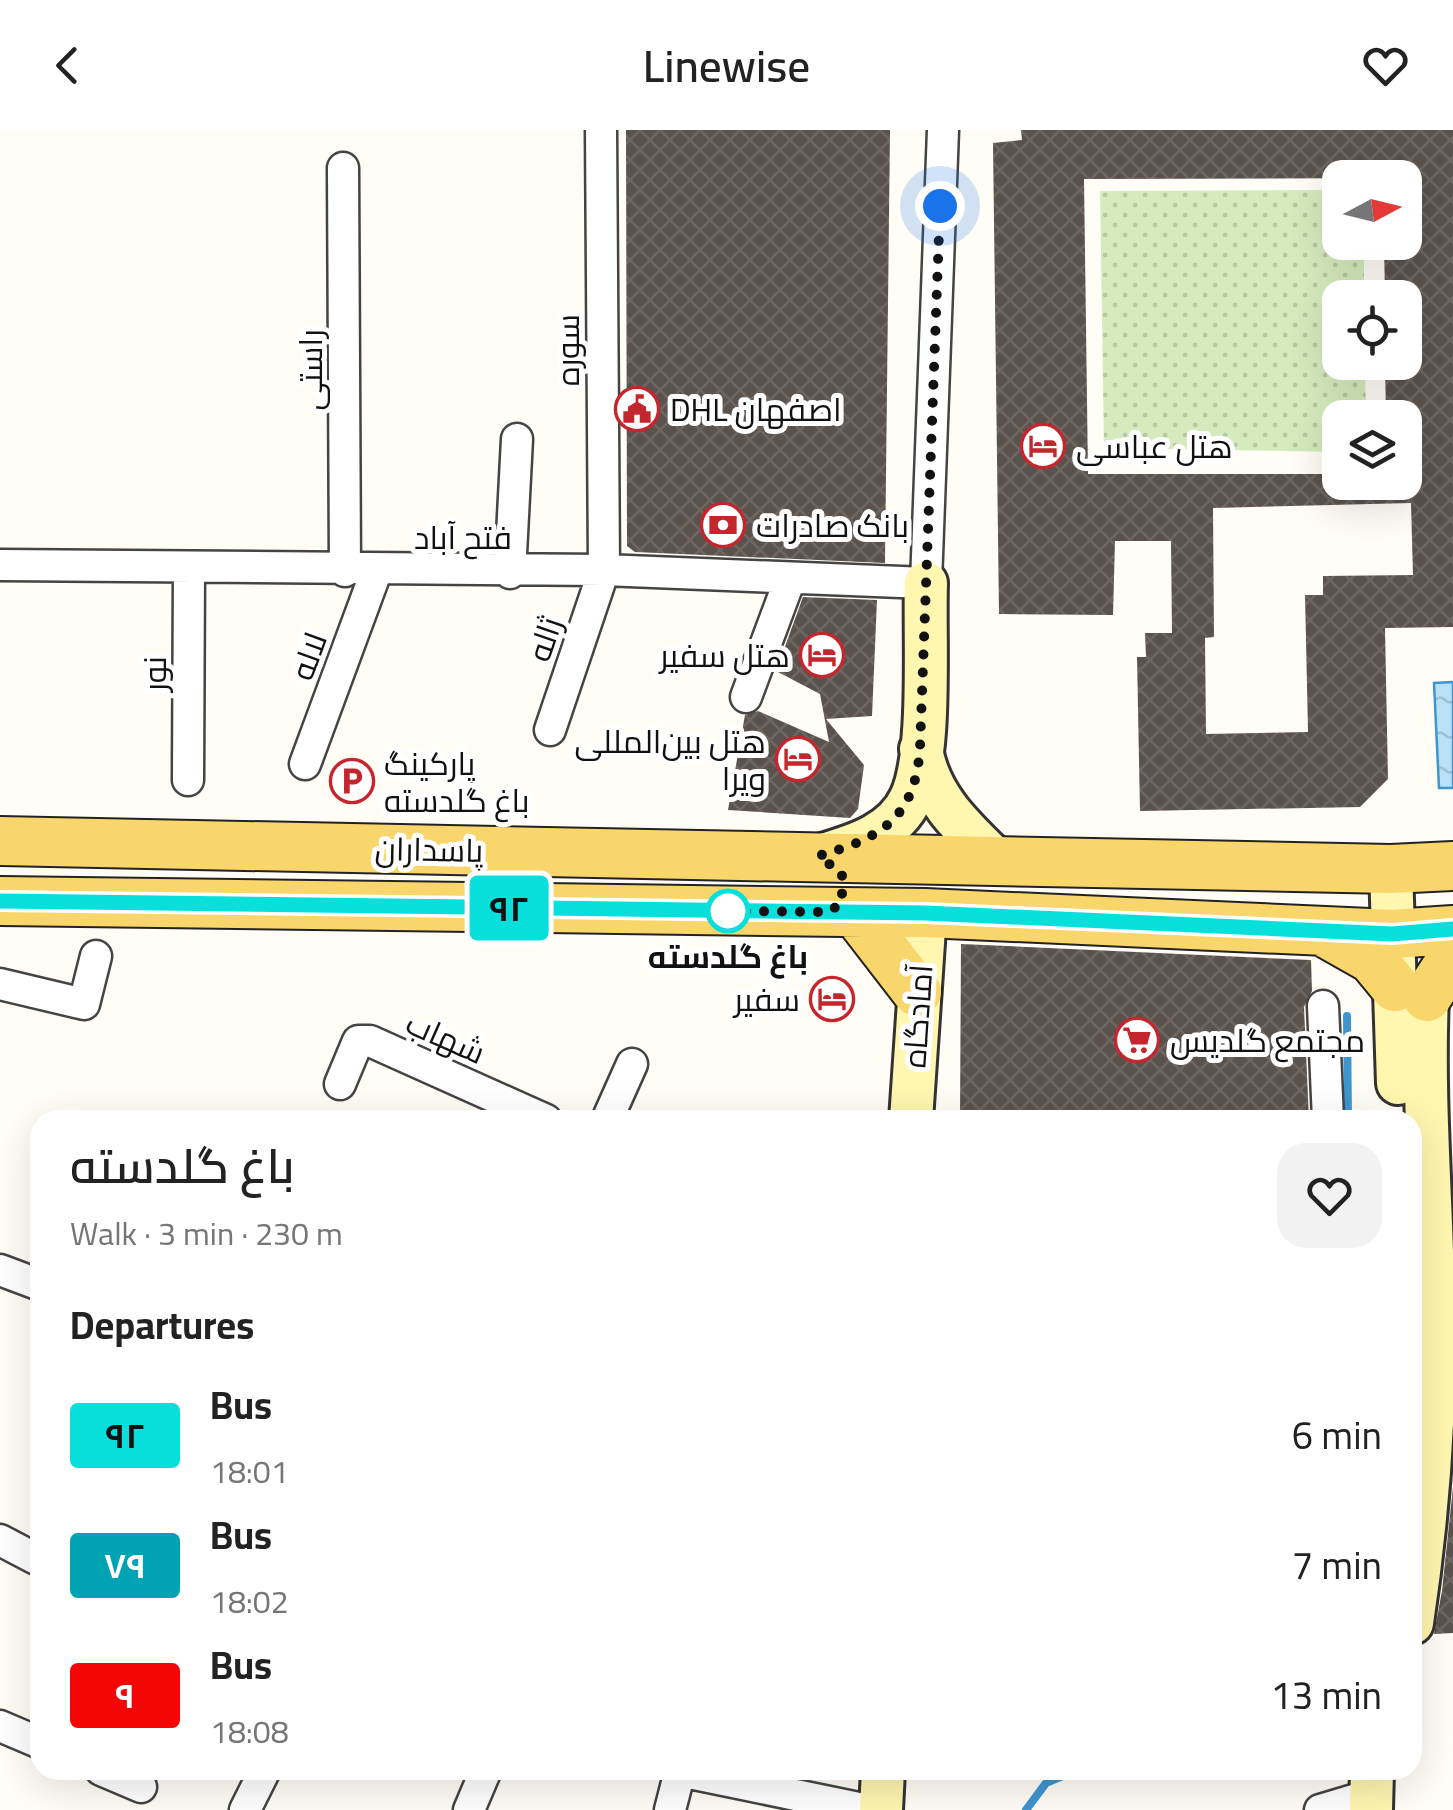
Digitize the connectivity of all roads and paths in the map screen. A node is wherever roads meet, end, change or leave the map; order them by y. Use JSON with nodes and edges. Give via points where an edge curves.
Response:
{"nodes":[{"id":1,"x":601,"y":130,"type":"edge"},
{"id":2,"x":943,"y":130,"type":"edge"},
{"id":3,"x":343,"y":168,"type":"dead end"},
{"id":4,"x":517,"y":438,"type":"dead end"},
{"id":5,"x":0,"y":566,"type":"edge"},
{"id":6,"x":189,"y":568,"type":"junction"},
{"id":7,"x":604,"y":570,"type":"junction"},
{"id":8,"x":345,"y":571,"type":"junction"},
{"id":9,"x":376,"y":572,"type":"junction"},
{"id":10,"x":510,"y":573,"type":"junction"},
{"id":11,"x":790,"y":578,"type":"junction"},
{"id":12,"x":926,"y":584,"type":"junction"},
{"id":13,"x":746,"y":696,"type":"dead end"},
{"id":14,"x":550,"y":730,"type":"dead end"},
{"id":15,"x":920,"y":748,"type":"junction"},
{"id":16,"x":306,"y":764,"type":"dead end"},
{"id":17,"x":188,"y":780,"type":"dead end"},
{"id":18,"x":0,"y":841,"type":"edge"},
{"id":19,"x":818,"y":856,"type":"junction"},
{"id":20,"x":918,"y":858,"type":"junction"},
{"id":21,"x":996,"y":860,"type":"junction"},
{"id":22,"x":1453,"y":866,"type":"edge"},
{"id":23,"x":1391,"y":869,"type":"junction"},
{"id":24,"x":3,"y":901,"type":"edge"},
{"id":25,"x":842,"y":912,"type":"junction"},
{"id":26,"x":925,"y":913,"type":"junction"},
{"id":27,"x":1453,"y":930,"type":"edge"},
{"id":28,"x":1323,"y":931,"type":"junction"},
{"id":29,"x":1392,"y":934,"type":"junction"},
{"id":30,"x":96,"y":956,"type":"dead end"},
{"id":31,"x":1453,"y":957,"type":"edge"},
{"id":32,"x":0,"y":984,"type":"edge"},
{"id":33,"x":917,"y":992,"type":"junction"},
{"id":34,"x":1416,"y":1003,"type":"junction"},
{"id":35,"x":1323,"y":1006,"type":"dead end"},
{"id":36,"x":632,"y":1064,"type":"dead end"},
{"id":37,"x":340,"y":1084,"type":"dead end"},
{"id":38,"x":524,"y":1110,"type":"edge"},
{"id":39,"x":612,"y":1110,"type":"edge"},
{"id":40,"x":911,"y":1110,"type":"edge"},
{"id":41,"x":1328,"y":1110,"type":"edge"},
{"id":42,"x":1400,"y":1110,"type":"edge"},
{"id":43,"x":1422,"y":1110,"type":"edge"},
{"id":44,"x":1422,"y":1115,"type":"edge"},
{"id":45,"x":0,"y":1270,"type":"edge"},
{"id":46,"x":30,"y":1281,"type":"edge"},
{"id":47,"x":0,"y":1540,"type":"edge"},
{"id":48,"x":1422,"y":1540,"type":"edge"},
{"id":49,"x":30,"y":1556,"type":"edge"},
{"id":50,"x":0,"y":1726,"type":"edge"},
{"id":51,"x":30,"y":1740,"type":"edge"},
{"id":52,"x":124,"y":1780,"type":"edge"},
{"id":53,"x":260,"y":1780,"type":"edge"},
{"id":54,"x":482,"y":1780,"type":"edge"},
{"id":55,"x":675,"y":1780,"type":"edge"},
{"id":56,"x":725,"y":1780,"type":"edge"},
{"id":57,"x":882,"y":1780,"type":"edge"},
{"id":58,"x":142,"y":1788,"type":"dead end"},
{"id":59,"x":1382,"y":1791,"type":"edge"},
{"id":60,"x":245,"y":1810,"type":"edge"},
{"id":61,"x":469,"y":1810,"type":"edge"},
{"id":62,"x":670,"y":1810,"type":"edge"},
{"id":63,"x":868,"y":1810,"type":"edge"},
{"id":64,"x":881,"y":1810,"type":"edge"},
{"id":65,"x":1320,"y":1810,"type":"edge"}],
"edges":[{"from":1,"to":7,"type":"street","name":"سوره"},
{"from":2,"to":12,"type":"street"},
{"from":3,"to":8,"type":"street","name":"راستی"},
{"from":4,"to":10,"type":"street"},
{"from":5,"to":6,"type":"street","name":"فتح آباد"},
{"from":6,"to":8,"type":"street","name":"فتح آباد"},
{"from":6,"to":17,"type":"street","name":"نور"},
{"from":7,"to":10,"type":"street","name":"فتح آباد"},
{"from":7,"to":11,"type":"street","name":"فتح آباد"},
{"from":7,"to":14,"type":"street","name":"ژاله"},
{"from":8,"to":9,"type":"street","name":"فتح آباد"},
{"from":9,"to":10,"type":"street","name":"فتح آباد"},
{"from":9,"to":16,"type":"street","name":"لاله"},
{"from":11,"to":12,"type":"street","name":"فتح آباد"},
{"from":11,"to":13,"type":"street"},
{"from":12,"to":15,"type":"main road"},
{"from":15,"to":19,"type":"main road","via":[[910,799],[883,832]]},
{"from":15,"to":21,"type":"main road","via":[[926,778]]},
{"from":18,"to":19,"type":"main road","name":"پاسداران"},
{"from":19,"to":20,"type":"main road","name":"پاسداران"},
{"from":19,"to":25,"type":"main road","via":[[842,873]]},
{"from":20,"to":21,"type":"main road"},
{"from":20,"to":26,"type":"main road"},
{"from":21,"to":23,"type":"main road"},
{"from":22,"to":23,"type":"main road"},
{"from":23,"to":29,"type":"main road"},
{"from":24,"to":25,"type":"main road","name":"پاسداران"},
{"from":25,"to":26,"type":"main road","name":"پاسداران"},
{"from":25,"to":33,"type":"main road"},
{"from":26,"to":28,"type":"main road"},
{"from":26,"to":33,"type":"main road","name":"آمادگاه"},
{"from":27,"to":29,"type":"main road"},
{"from":28,"to":29,"type":"main road"},
{"from":28,"to":34,"type":"main road","via":[[1372,960]]},
{"from":29,"to":34,"type":"main road"},
{"from":30,"to":32,"type":"street","via":[[82,1014]]},
{"from":31,"to":34,"type":"main road"},
{"from":33,"to":40,"type":"main road","name":"آمادگاه"},
{"from":34,"to":42,"type":"main road"},
{"from":34,"to":43,"type":"main road"},
{"from":35,"to":41,"type":"street"},
{"from":36,"to":39,"type":"street"},
{"from":37,"to":38,"type":"street","name":"شهاب","via":[[358,1041],[370,1041]]},
{"from":44,"to":48,"type":"main road","via":[[1434,1340]]},
{"from":45,"to":46,"type":"street"},
{"from":47,"to":49,"type":"street"},
{"from":50,"to":51,"type":"street"},
{"from":52,"to":58,"type":"street"},
{"from":53,"to":60,"type":"street"},
{"from":54,"to":61,"type":"street"},
{"from":55,"to":62,"type":"street"},
{"from":56,"to":63,"type":"street"},
{"from":57,"to":64,"type":"main road"},
{"from":59,"to":65,"type":"street"}]}
